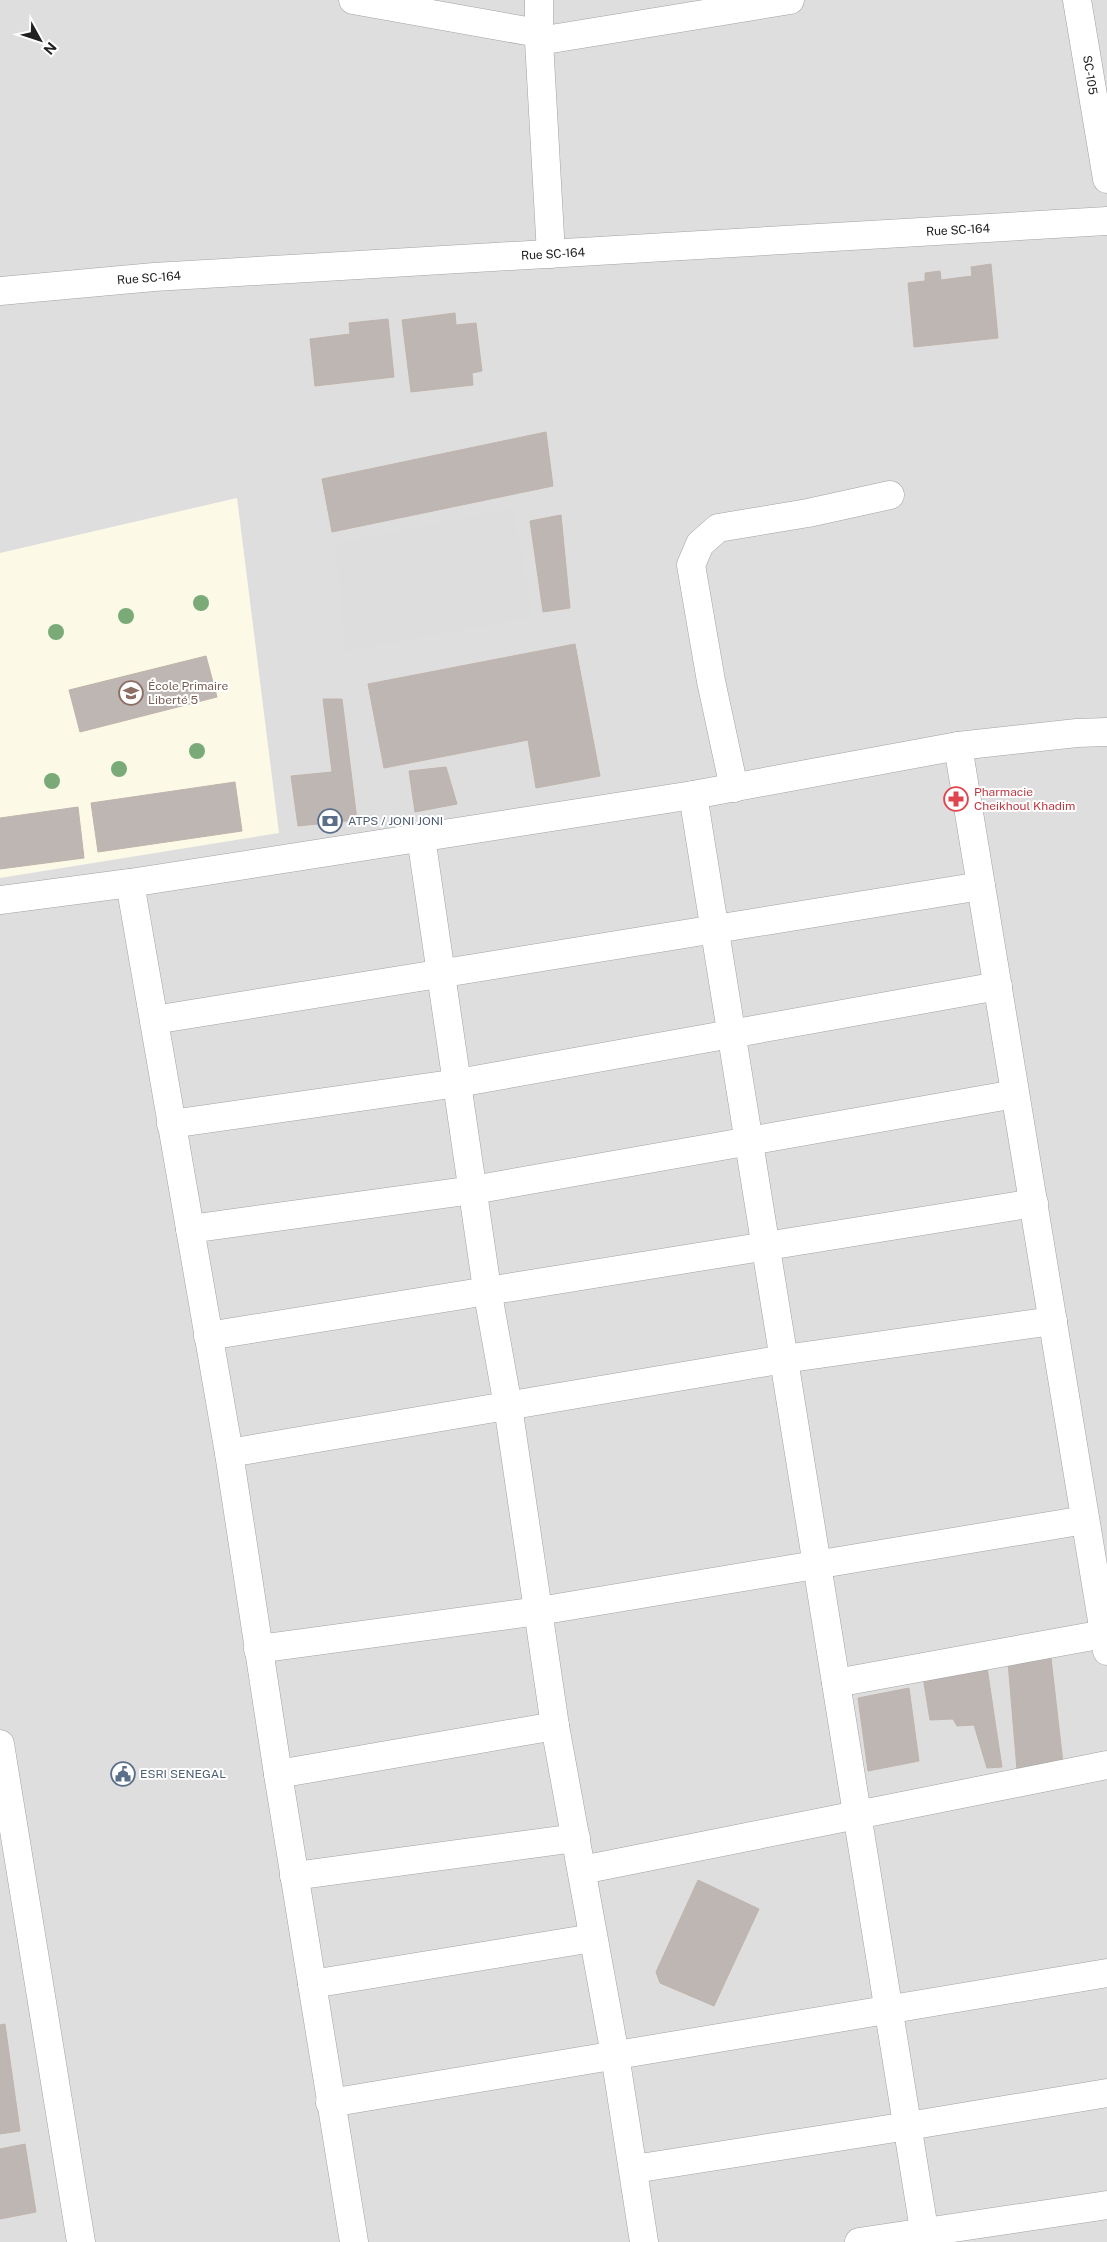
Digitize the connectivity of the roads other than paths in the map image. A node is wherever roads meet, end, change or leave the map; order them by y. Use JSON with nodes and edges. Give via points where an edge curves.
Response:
{"nodes":[{"id":1,"x":353,"y":0,"type":"edge"},
{"id":2,"x":539,"y":0,"type":"edge"},
{"id":3,"x":790,"y":0,"type":"edge"},
{"id":4,"x":1077,"y":0,"type":"edge"},
{"id":5,"x":538,"y":37,"type":"junction"},
{"id":6,"x":1107,"y":179,"type":"edge"},
{"id":7,"x":1107,"y":221,"type":"edge"},
{"id":8,"x":550,"y":254,"type":"junction"},
{"id":9,"x":0,"y":291,"type":"edge"},
{"id":10,"x":890,"y":495,"type":"dead end"},
{"id":11,"x":1107,"y":732,"type":"edge"},
{"id":12,"x":958,"y":746,"type":"junction"},
{"id":13,"x":734,"y":788,"type":"junction"},
{"id":14,"x":693,"y":795,"type":"junction"},
{"id":15,"x":421,"y":837,"type":"junction"},
{"id":16,"x":130,"y":883,"type":"junction"},
{"id":17,"x":981,"y":886,"type":"junction"},
{"id":18,"x":0,"y":900,"type":"edge"},
{"id":19,"x":714,"y":928,"type":"junction"},
{"id":20,"x":440,"y":973,"type":"junction"},
{"id":21,"x":998,"y":986,"type":"junction"},
{"id":22,"x":154,"y":1020,"type":"junction"},
{"id":23,"x":731,"y":1034,"type":"junction"},
{"id":24,"x":458,"y":1083,"type":"junction"},
{"id":25,"x":1016,"y":1094,"type":"junction"},
{"id":26,"x":172,"y":1124,"type":"junction"},
{"id":27,"x":749,"y":1140,"type":"junction"},
{"id":28,"x":473,"y":1190,"type":"junction"},
{"id":29,"x":1034,"y":1203,"type":"junction"},
{"id":30,"x":190,"y":1229,"type":"junction"},
{"id":31,"x":766,"y":1246,"type":"junction"},
{"id":32,"x":487,"y":1289,"type":"junction"},
{"id":33,"x":1053,"y":1321,"type":"junction"},
{"id":34,"x":208,"y":1336,"type":"junction"},
{"id":35,"x":784,"y":1359,"type":"junction"},
{"id":36,"x":508,"y":1406,"type":"junction"},
{"id":37,"x":229,"y":1453,"type":"junction"},
{"id":38,"x":1086,"y":1520,"type":"junction"},
{"id":39,"x":817,"y":1564,"type":"junction"},
{"id":40,"x":539,"y":1611,"type":"junction"},
{"id":41,"x":1106,"y":1642,"type":"edge"},
{"id":42,"x":258,"y":1650,"type":"junction"},
{"id":43,"x":836,"y":1683,"type":"junction"},
{"id":44,"x":555,"y":1726,"type":"junction"},
{"id":45,"x":0,"y":1744,"type":"edge"},
{"id":46,"x":1107,"y":1765,"type":"edge"},
{"id":47,"x":278,"y":1774,"type":"junction"},
{"id":48,"x":858,"y":1815,"type":"junction"},
{"id":49,"x":576,"y":1838,"type":"junction"},
{"id":50,"x":582,"y":1870,"type":"junction"},
{"id":51,"x":294,"y":1876,"type":"junction"},
{"id":52,"x":594,"y":1938,"type":"junction"},
{"id":53,"x":1107,"y":1974,"type":"edge"},
{"id":54,"x":312,"y":1984,"type":"junction"},
{"id":55,"x":889,"y":2010,"type":"junction"},
{"id":56,"x":615,"y":2056,"type":"junction"},
{"id":57,"x":1107,"y":2093,"type":"edge"},
{"id":58,"x":330,"y":2103,"type":"junction"},
{"id":59,"x":908,"y":2126,"type":"junction"},
{"id":60,"x":634,"y":2169,"type":"junction"},
{"id":61,"x":1107,"y":2205,"type":"edge"},
{"id":62,"x":926,"y":2237,"type":"edge"},
{"id":63,"x":81,"y":2242,"type":"edge"},
{"id":64,"x":354,"y":2242,"type":"edge"},
{"id":65,"x":644,"y":2242,"type":"edge"},
{"id":66,"x":859,"y":2242,"type":"edge"}],
"edges":[{"from":1,"to":5,"type":"street"},
{"from":2,"to":5,"type":"street"},
{"from":3,"to":5,"type":"street"},
{"from":4,"to":6,"type":"street","name":"SC-105"},
{"from":5,"to":8,"type":"street"},
{"from":7,"to":8,"type":"street","name":"Rue SC-164"},
{"from":8,"to":9,"type":"street","name":"Rue SC-164","via":[[154,277]]},
{"from":10,"to":13,"type":"street","via":[[718,528],[700,544],[691,565]]},
{"from":11,"to":12,"type":"street","via":[[1077,732]]},
{"from":12,"to":13,"type":"street"},
{"from":12,"to":17,"type":"street"},
{"from":13,"to":14,"type":"street"},
{"from":14,"to":15,"type":"street"},
{"from":14,"to":19,"type":"street"},
{"from":15,"to":16,"type":"street"},
{"from":15,"to":20,"type":"street"},
{"from":16,"to":18,"type":"street"},
{"from":16,"to":22,"type":"street"},
{"from":17,"to":19,"type":"street"},
{"from":17,"to":21,"type":"street"},
{"from":19,"to":20,"type":"street"},
{"from":19,"to":23,"type":"street"},
{"from":20,"to":22,"type":"street"},
{"from":20,"to":24,"type":"street"},
{"from":21,"to":23,"type":"street"},
{"from":21,"to":25,"type":"street"},
{"from":22,"to":26,"type":"street"},
{"from":23,"to":24,"type":"street"},
{"from":23,"to":27,"type":"street"},
{"from":24,"to":26,"type":"street"},
{"from":24,"to":28,"type":"street"},
{"from":25,"to":27,"type":"street"},
{"from":25,"to":29,"type":"street"},
{"from":26,"to":30,"type":"street"},
{"from":27,"to":28,"type":"street"},
{"from":27,"to":31,"type":"street"},
{"from":28,"to":30,"type":"street"},
{"from":28,"to":32,"type":"street"},
{"from":29,"to":31,"type":"street"},
{"from":29,"to":33,"type":"street"},
{"from":30,"to":34,"type":"street"},
{"from":31,"to":32,"type":"street"},
{"from":31,"to":35,"type":"street"},
{"from":32,"to":34,"type":"street"},
{"from":32,"to":36,"type":"street"},
{"from":33,"to":35,"type":"street"},
{"from":33,"to":38,"type":"street"},
{"from":34,"to":37,"type":"street"},
{"from":35,"to":36,"type":"street"},
{"from":35,"to":39,"type":"street"},
{"from":36,"to":37,"type":"street"},
{"from":36,"to":40,"type":"street"},
{"from":37,"to":42,"type":"street"},
{"from":38,"to":39,"type":"street"},
{"from":38,"to":41,"type":"street"},
{"from":39,"to":40,"type":"street"},
{"from":39,"to":43,"type":"street"},
{"from":40,"to":42,"type":"street"},
{"from":40,"to":44,"type":"street"},
{"from":41,"to":43,"type":"street"},
{"from":42,"to":47,"type":"street"},
{"from":43,"to":48,"type":"street"},
{"from":44,"to":47,"type":"street"},
{"from":44,"to":49,"type":"street"},
{"from":45,"to":63,"type":"street"},
{"from":46,"to":48,"type":"street"},
{"from":47,"to":51,"type":"street"},
{"from":48,"to":50,"type":"street"},
{"from":48,"to":55,"type":"street"},
{"from":49,"to":50,"type":"street"},
{"from":49,"to":51,"type":"street"},
{"from":50,"to":52,"type":"street"},
{"from":51,"to":54,"type":"street"},
{"from":52,"to":54,"type":"street"},
{"from":52,"to":56,"type":"street"},
{"from":53,"to":55,"type":"street"},
{"from":54,"to":58,"type":"street"},
{"from":55,"to":56,"type":"street"},
{"from":55,"to":59,"type":"street"},
{"from":56,"to":58,"type":"street"},
{"from":56,"to":60,"type":"street"},
{"from":57,"to":59,"type":"street"},
{"from":58,"to":64,"type":"street"},
{"from":59,"to":60,"type":"street"},
{"from":59,"to":62,"type":"street"},
{"from":60,"to":65,"type":"street"},
{"from":61,"to":62,"type":"street"},
{"from":62,"to":66,"type":"street"}]}
